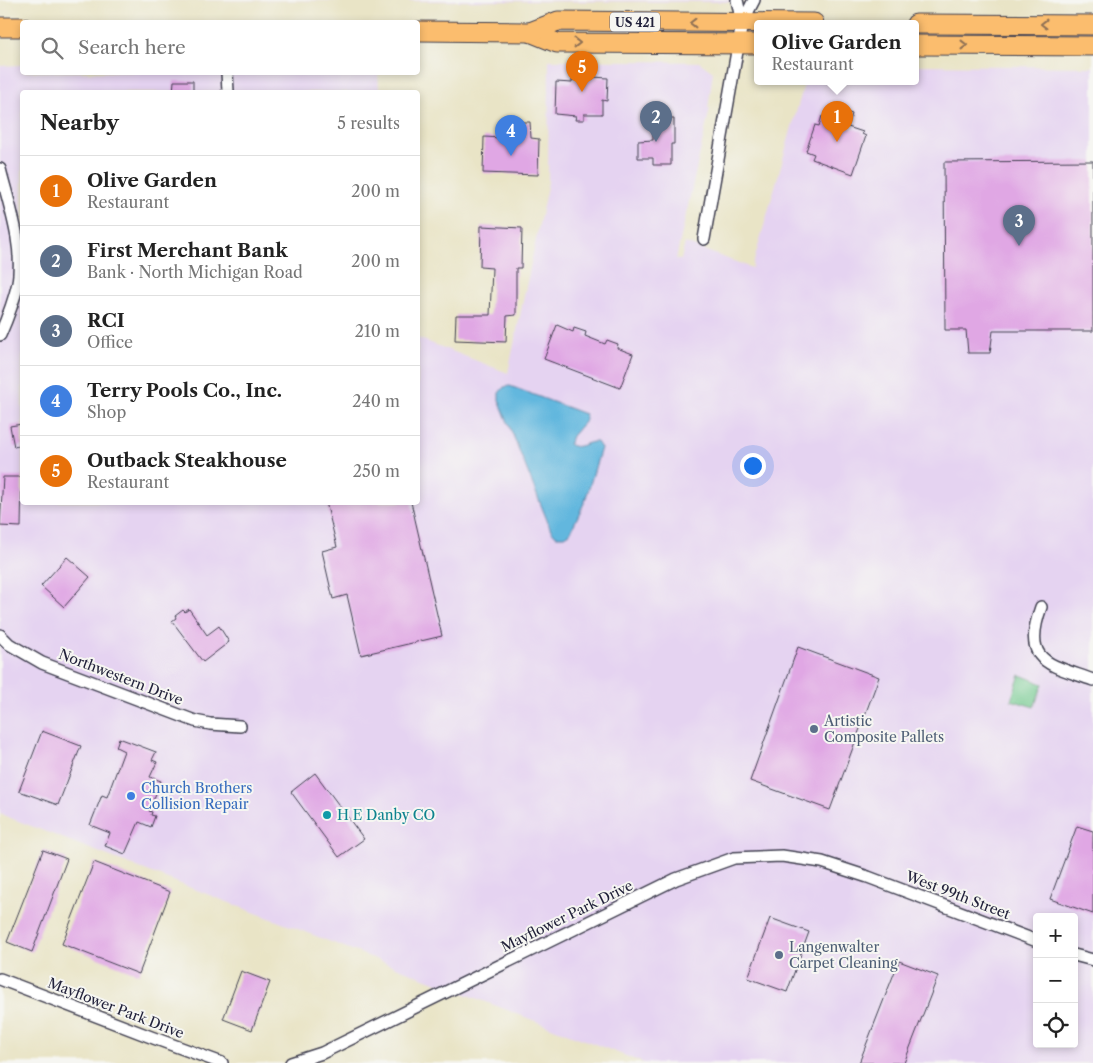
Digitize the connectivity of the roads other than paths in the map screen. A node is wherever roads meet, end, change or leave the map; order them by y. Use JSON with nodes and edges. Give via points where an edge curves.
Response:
{"nodes":[{"id":1,"x":736,"y":0,"type":"edge"},
{"id":2,"x":754,"y":0,"type":"edge"},
{"id":3,"x":742,"y":23,"type":"junction"},
{"id":4,"x":754,"y":23,"type":"edge"},
{"id":5,"x":919,"y":24,"type":"edge"},
{"id":6,"x":1093,"y":24,"type":"edge"},
{"id":7,"x":0,"y":27,"type":"edge"},
{"id":8,"x":20,"y":27,"type":"edge"},
{"id":9,"x":420,"y":31,"type":"edge"},
{"id":10,"x":530,"y":32,"type":"junction"},
{"id":11,"x":739,"y":44,"type":"junction"},
{"id":12,"x":754,"y":44,"type":"edge"},
{"id":13,"x":919,"y":45,"type":"edge"},
{"id":14,"x":1093,"y":46,"type":"edge"},
{"id":15,"x":228,"y":75,"type":"edge"},
{"id":16,"x":228,"y":90,"type":"edge"},
{"id":17,"x":0,"y":169,"type":"edge"},
{"id":18,"x":704,"y":239,"type":"dead end"},
{"id":19,"x":20,"y":248,"type":"edge"},
{"id":20,"x":20,"y":263,"type":"edge"},
{"id":21,"x":0,"y":335,"type":"edge"},
{"id":22,"x":1041,"y":607,"type":"dead end"},
{"id":23,"x":0,"y":635,"type":"edge"},
{"id":24,"x":1093,"y":680,"type":"edge"},
{"id":25,"x":240,"y":726,"type":"dead end"},
{"id":26,"x":868,"y":877,"type":"joint"},
{"id":27,"x":1033,"y":939,"type":"edge"},
{"id":28,"x":1078,"y":956,"type":"edge"},
{"id":29,"x":1093,"y":960,"type":"edge"},
{"id":30,"x":0,"y":979,"type":"edge"},
{"id":31,"x":222,"y":1063,"type":"edge"},
{"id":32,"x":291,"y":1063,"type":"edge"}],
"edges":[{"from":1,"to":3,"type":"street"},
{"from":2,"to":3,"type":"street"},
{"from":3,"to":4,"type":"main road","number":"US 421"},
{"from":3,"to":10,"type":"main road","number":"US 421","one_way":true,"via":[[558,21]]},
{"from":3,"to":11,"type":"street"},
{"from":6,"to":5,"type":"main road","one_way":true},
{"from":7,"to":8,"type":"main road"},
{"from":9,"to":10,"type":"main road","number":"US 421"},
{"from":10,"to":11,"type":"main road","number":"US 421","one_way":true,"via":[[557,43]]},
{"from":11,"to":12,"type":"main road","number":"US 421"},
{"from":11,"to":18,"type":"street"},
{"from":13,"to":14,"type":"main road","one_way":true},
{"from":15,"to":16,"type":"street"},
{"from":17,"to":19,"type":"street"},
{"from":20,"to":21,"type":"street","via":[[18,284]]},
{"from":22,"to":24,"type":"street","via":[[1034,638],[1041,658]]},
{"from":23,"to":25,"type":"street","name":"Northwestern Drive","via":[[42,663],[186,717],[210,724]]},
{"from":26,"to":27,"type":"street","name":"West 99th Street"},
{"from":26,"to":32,"type":"street","name":"Mayflower Park Drive","via":[[822,862],[790,857],[734,858],[676,878],[322,1053]]},
{"from":28,"to":29,"type":"street"},
{"from":30,"to":31,"type":"street","name":"Mayflower Park Drive"}]}
